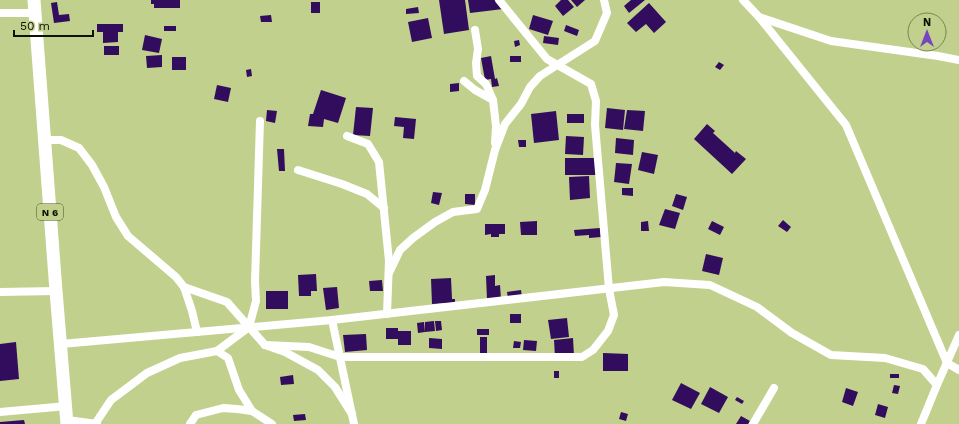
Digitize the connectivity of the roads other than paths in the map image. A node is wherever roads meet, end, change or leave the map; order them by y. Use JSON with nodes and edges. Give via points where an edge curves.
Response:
{"nodes":[{"id":1,"x":34,"y":0,"type":"edge"},
{"id":2,"x":499,"y":0,"type":"edge"},
{"id":3,"x":604,"y":0,"type":"edge"},
{"id":4,"x":743,"y":0,"type":"edge"},
{"id":5,"x":0,"y":13,"type":"edge"},
{"id":6,"x":35,"y":13,"type":"junction"},
{"id":7,"x":759,"y":17,"type":"junction"},
{"id":8,"x":475,"y":30,"type":"dead end"},
{"id":9,"x":959,"y":60,"type":"edge"},
{"id":10,"x":558,"y":65,"type":"junction"},
{"id":11,"x":464,"y":81,"type":"dead end"},
{"id":12,"x":493,"y":100,"type":"junction"},
{"id":13,"x":260,"y":121,"type":"dead end"},
{"id":14,"x":347,"y":136,"type":"dead end"},
{"id":15,"x":45,"y":140,"type":"junction"},
{"id":16,"x":495,"y":150,"type":"junction"},
{"id":17,"x":298,"y":170,"type":"dead end"},
{"id":18,"x":384,"y":208,"type":"junction"},
{"id":19,"x":389,"y":273,"type":"junction"},
{"id":20,"x":184,"y":287,"type":"junction"},
{"id":21,"x":609,"y":289,"type":"junction"},
{"id":22,"x":56,"y":291,"type":"junction"},
{"id":23,"x":0,"y":292,"type":"edge"},
{"id":24,"x":388,"y":314,"type":"junction"},
{"id":25,"x":332,"y":320,"type":"junction"},
{"id":26,"x":249,"y":328,"type":"junction"},
{"id":27,"x":197,"y":332,"type":"junction"},
{"id":28,"x":959,"y":335,"type":"edge"},
{"id":29,"x":61,"y":344,"type":"junction"},
{"id":30,"x":265,"y":345,"type":"junction"},
{"id":31,"x":217,"y":351,"type":"junction"},
{"id":32,"x":340,"y":357,"type":"junction"},
{"id":33,"x":947,"y":363,"type":"junction"},
{"id":34,"x":959,"y":370,"type":"edge"},
{"id":35,"x":937,"y":385,"type":"junction"},
{"id":36,"x":774,"y":388,"type":"dead end"},
{"id":37,"x":67,"y":406,"type":"junction"},
{"id":38,"x":252,"y":411,"type":"junction"},
{"id":39,"x":0,"y":412,"type":"edge"},
{"id":40,"x":352,"y":414,"type":"junction"},
{"id":41,"x":67,"y":422,"type":"edge"},
{"id":42,"x":96,"y":424,"type":"edge"},
{"id":43,"x":190,"y":424,"type":"edge"},
{"id":44,"x":272,"y":424,"type":"edge"},
{"id":45,"x":354,"y":424,"type":"edge"},
{"id":46,"x":753,"y":424,"type":"edge"},
{"id":47,"x":921,"y":424,"type":"edge"}],
"edges":[{"from":1,"to":6,"type":"main road","number":"N 6"},
{"from":2,"to":10,"type":"street","via":[[547,59]]},
{"from":3,"to":10,"type":"street","via":[[607,13],[595,41]]},
{"from":4,"to":7,"type":"street"},
{"from":5,"to":6,"type":"street"},
{"from":6,"to":15,"type":"main road","number":"N 6"},
{"from":7,"to":9,"type":"street","via":[[831,41]]},
{"from":7,"to":33,"type":"street","via":[[846,125]]},
{"from":8,"to":12,"type":"street","via":[[478,49],[477,76],[486,84]]},
{"from":10,"to":16,"type":"street","via":[[540,76],[530,87],[521,104],[505,124]]},
{"from":10,"to":21,"type":"street","via":[[591,84],[596,101],[595,125]]},
{"from":11,"to":12,"type":"street"},
{"from":12,"to":16,"type":"street"},
{"from":13,"to":26,"type":"street","via":[[256,301]]},
{"from":14,"to":18,"type":"street","via":[[368,144],[379,162]]},
{"from":15,"to":20,"type":"street","via":[[61,140],[79,148],[92,164],[116,217],[128,236],[176,277]]},
{"from":15,"to":22,"type":"main road","number":"N 6"},
{"from":16,"to":19,"type":"street","via":[[485,190],[477,209],[453,212],[413,238],[400,250]]},
{"from":17,"to":18,"type":"street","via":[[367,194]]},
{"from":18,"to":19,"type":"street"},
{"from":19,"to":24,"type":"street"},
{"from":20,"to":26,"type":"street","via":[[227,302]]},
{"from":20,"to":27,"type":"street"},
{"from":21,"to":24,"type":"street"},
{"from":21,"to":32,"type":"street","via":[[614,315],[608,331],[593,350],[582,357]]},
{"from":21,"to":35,"type":"street","via":[[664,282],[710,285],[757,307],[792,333],[831,355],[885,358],[923,369]]},
{"from":22,"to":23,"type":"street"},
{"from":22,"to":29,"type":"main road","number":"N 6"},
{"from":24,"to":25,"type":"street"},
{"from":25,"to":26,"type":"street"},
{"from":25,"to":32,"type":"street"},
{"from":26,"to":27,"type":"street"},
{"from":26,"to":30,"type":"street"},
{"from":26,"to":31,"type":"street"},
{"from":27,"to":29,"type":"street"},
{"from":28,"to":33,"type":"street"},
{"from":29,"to":37,"type":"main road","number":"N 6"},
{"from":30,"to":32,"type":"street","via":[[309,347]]},
{"from":30,"to":40,"type":"street","via":[[285,352],[318,370],[335,387]]},
{"from":31,"to":38,"type":"street","via":[[228,358],[239,390]]},
{"from":31,"to":42,"type":"street","via":[[180,358],[147,373],[111,400]]},
{"from":32,"to":40,"type":"street"},
{"from":33,"to":34,"type":"street"},
{"from":33,"to":35,"type":"street"},
{"from":35,"to":47,"type":"street"},
{"from":36,"to":46,"type":"street"},
{"from":37,"to":39,"type":"street"},
{"from":37,"to":41,"type":"main road","number":"N 6"},
{"from":38,"to":43,"type":"street","via":[[223,408],[211,410],[196,415]]},
{"from":38,"to":44,"type":"street"},
{"from":40,"to":45,"type":"street"},
{"from":41,"to":42,"type":"street"}]}
